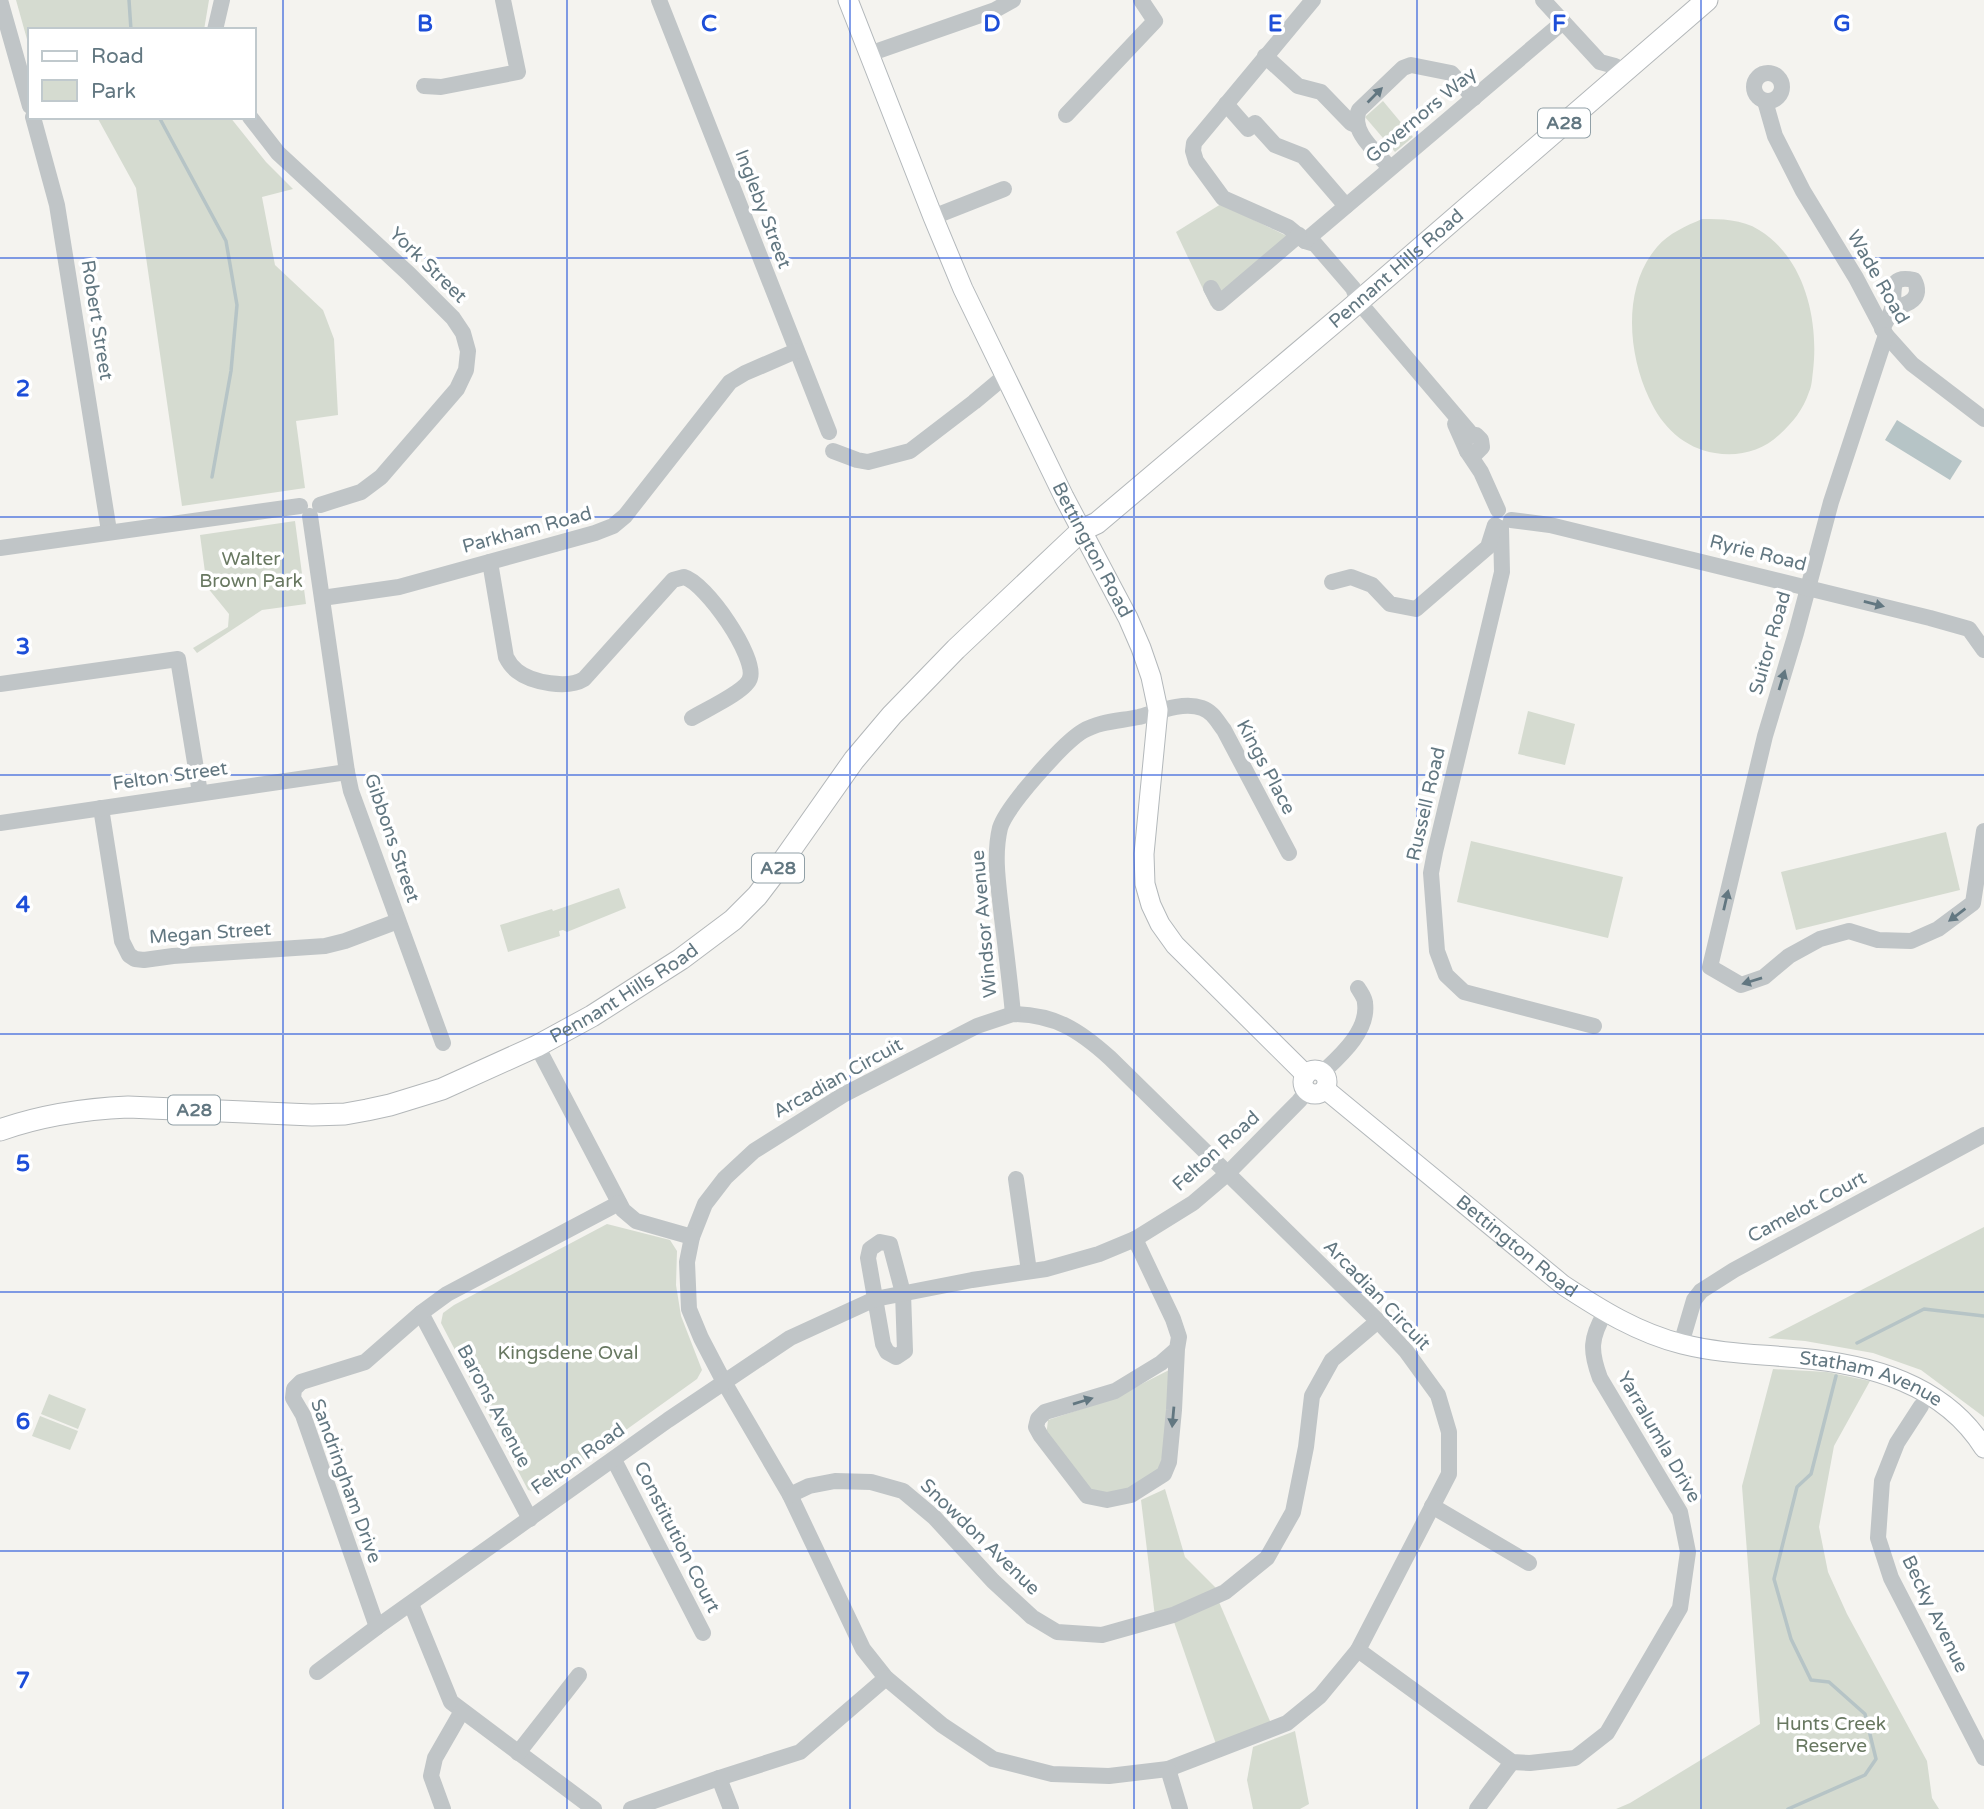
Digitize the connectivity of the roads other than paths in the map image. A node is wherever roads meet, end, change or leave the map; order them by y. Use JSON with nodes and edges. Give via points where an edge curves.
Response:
{"nodes":[{"id":1,"x":0,"y":0,"type":"edge"},
{"id":2,"x":222,"y":0,"type":"edge"},
{"id":3,"x":503,"y":0,"type":"edge"},
{"id":4,"x":659,"y":0,"type":"edge"},
{"id":5,"x":848,"y":0,"type":"edge"},
{"id":6,"x":1013,"y":0,"type":"edge"},
{"id":7,"x":1141,"y":0,"type":"edge"},
{"id":8,"x":1313,"y":0,"type":"edge"},
{"id":9,"x":1544,"y":0,"type":"edge"},
{"id":10,"x":1692,"y":0,"type":"edge"},
{"id":11,"x":1707,"y":0,"type":"edge"},
{"id":12,"x":1563,"y":22,"type":"junction"},
{"id":13,"x":215,"y":28,"type":"edge"},
{"id":14,"x":869,"y":54,"type":"junction"},
{"id":15,"x":1265,"y":57,"type":"junction"},
{"id":16,"x":1608,"y":64,"type":"junction"},
{"id":17,"x":424,"y":86,"type":"dead end"},
{"id":18,"x":1474,"y":98,"type":"junction"},
{"id":19,"x":28,"y":99,"type":"edge"},
{"id":20,"x":1771,"y":99,"type":"dead end"},
{"id":21,"x":1226,"y":104,"type":"junction"},
{"id":22,"x":1066,"y":115,"type":"dead end"},
{"id":23,"x":34,"y":119,"type":"edge"},
{"id":24,"x":252,"y":119,"type":"edge"},
{"id":25,"x":1356,"y":125,"type":"junction"},
{"id":26,"x":1391,"y":169,"type":"junction"},
{"id":27,"x":1004,"y":188,"type":"dead end"},
{"id":28,"x":1346,"y":206,"type":"junction"},
{"id":29,"x":933,"y":217,"type":"junction"},
{"id":30,"x":1302,"y":238,"type":"junction"},
{"id":31,"x":1211,"y":288,"type":"dead end"},
{"id":32,"x":1352,"y":294,"type":"junction"},
{"id":33,"x":1892,"y":307,"type":"dead end"},
{"id":34,"x":1884,"y":332,"type":"junction"},
{"id":35,"x":796,"y":351,"type":"junction"},
{"id":36,"x":1005,"y":376,"type":"junction"},
{"id":37,"x":1984,"y":419,"type":"edge"},
{"id":38,"x":829,"y":432,"type":"dead end"},
{"id":39,"x":833,"y":451,"type":"dead end"},
{"id":40,"x":310,"y":509,"type":"junction"},
{"id":41,"x":1501,"y":521,"type":"junction"},
{"id":42,"x":1082,"y":530,"type":"junction"},
{"id":43,"x":109,"y":531,"type":"junction"},
{"id":44,"x":0,"y":548,"type":"edge"},
{"id":45,"x":490,"y":562,"type":"junction"},
{"id":46,"x":1332,"y":582,"type":"dead end"},
{"id":47,"x":1808,"y":587,"type":"junction"},
{"id":48,"x":322,"y":598,"type":"junction"},
{"id":49,"x":1984,"y":650,"type":"edge"},
{"id":50,"x":0,"y":684,"type":"edge"},
{"id":51,"x":1158,"y":710,"type":"junction"},
{"id":52,"x":692,"y":718,"type":"dead end"},
{"id":53,"x":347,"y":772,"type":"junction"},
{"id":54,"x":200,"y":793,"type":"junction"},
{"id":55,"x":101,"y":808,"type":"junction"},
{"id":56,"x":0,"y":823,"type":"edge"},
{"id":57,"x":1984,"y":831,"type":"edge"},
{"id":58,"x":1289,"y":853,"type":"dead end"},
{"id":59,"x":398,"y":921,"type":"junction"},
{"id":60,"x":1358,"y":988,"type":"dead end"},
{"id":61,"x":1013,"y":1014,"type":"junction"},
{"id":62,"x":1594,"y":1026,"type":"dead end"},
{"id":63,"x":443,"y":1043,"type":"dead end"},
{"id":64,"x":537,"y":1046,"type":"junction"},
{"id":65,"x":1315,"y":1082,"type":"junction"},
{"id":66,"x":0,"y":1130,"type":"edge"},
{"id":67,"x":1984,"y":1135,"type":"edge"},
{"id":68,"x":1227,"y":1174,"type":"junction"},
{"id":69,"x":1016,"y":1179,"type":"dead end"},
{"id":70,"x":619,"y":1203,"type":"junction"},
{"id":71,"x":692,"y":1237,"type":"junction"},
{"id":72,"x":1135,"y":1238,"type":"junction"},
{"id":73,"x":1029,"y":1271,"type":"junction"},
{"id":74,"x":903,"y":1293,"type":"junction"},
{"id":75,"x":875,"y":1298,"type":"junction"},
{"id":76,"x":421,"y":1313,"type":"junction"},
{"id":77,"x":1605,"y":1313,"type":"junction"},
{"id":78,"x":1378,"y":1321,"type":"junction"},
{"id":79,"x":1681,"y":1344,"type":"junction"},
{"id":80,"x":1177,"y":1349,"type":"junction"},
{"id":81,"x":1735,"y":1354,"type":"joint"},
{"id":82,"x":724,"y":1381,"type":"junction"},
{"id":83,"x":1921,"y":1406,"type":"dead end"},
{"id":84,"x":1984,"y":1448,"type":"edge"},
{"id":85,"x":614,"y":1460,"type":"junction"},
{"id":86,"x":790,"y":1495,"type":"junction"},
{"id":87,"x":1432,"y":1506,"type":"junction"},
{"id":88,"x":530,"y":1518,"type":"junction"},
{"id":89,"x":1529,"y":1563,"type":"dead end"},
{"id":90,"x":411,"y":1604,"type":"junction"},
{"id":91,"x":377,"y":1627,"type":"junction"},
{"id":92,"x":703,"y":1633,"type":"dead end"},
{"id":93,"x":1358,"y":1650,"type":"junction"},
{"id":94,"x":317,"y":1672,"type":"dead end"},
{"id":95,"x":579,"y":1675,"type":"dead end"},
{"id":96,"x":886,"y":1678,"type":"junction"},
{"id":97,"x":462,"y":1711,"type":"junction"},
{"id":98,"x":519,"y":1753,"type":"junction"},
{"id":99,"x":1984,"y":1758,"type":"edge"},
{"id":100,"x":1513,"y":1762,"type":"junction"},
{"id":101,"x":1168,"y":1769,"type":"junction"},
{"id":102,"x":719,"y":1778,"type":"junction"},
{"id":103,"x":443,"y":1809,"type":"edge"},
{"id":104,"x":594,"y":1809,"type":"edge"},
{"id":105,"x":631,"y":1809,"type":"edge"},
{"id":106,"x":731,"y":1809,"type":"edge"},
{"id":107,"x":1180,"y":1809,"type":"edge"},
{"id":108,"x":1477,"y":1809,"type":"edge"}],
"edges":[{"from":1,"to":19,"type":"street"},
{"from":2,"to":13,"type":"street"},
{"from":3,"to":17,"type":"street","via":[[518,72],[441,88]]},
{"from":4,"to":35,"type":"street","name":"Ingleby Street"},
{"from":5,"to":14,"type":"main road","name":"Bettington Road"},
{"from":6,"to":14,"type":"street"},
{"from":7,"to":22,"type":"street","via":[[1155,21]]},
{"from":8,"to":15,"type":"street"},
{"from":9,"to":12,"type":"street"},
{"from":10,"to":16,"type":"highway","name":"Pennant Hills Road","number":"A28"},
{"from":11,"to":32,"type":"highway","name":"Pennant Hills Road","number":"A28"},
{"from":12,"to":16,"type":"street"},
{"from":12,"to":18,"type":"street","name":"Governors Way"},
{"from":14,"to":29,"type":"main road","name":"Bettington Road"},
{"from":15,"to":21,"type":"street"},
{"from":15,"to":25,"type":"street","via":[[1298,86],[1321,92]]},
{"from":16,"to":32,"type":"highway","name":"Pennant Hills Road","number":"A28"},
{"from":25,"to":18,"type":"street","one_way":true,"via":[[1359,110],[1411,65],[1451,73]]},
{"from":18,"to":26,"type":"street","name":"Governors Way"},
{"from":20,"to":34,"type":"street","name":"Wade Road","via":[[1771,126]]},
{"from":21,"to":28,"type":"street","via":[[1248,129],[1255,122],[1275,145],[1303,156]]},
{"from":21,"to":30,"type":"street","via":[[1194,143],[1196,161],[1223,198]]},
{"from":23,"to":43,"type":"street","name":"Robert Street","via":[[57,205]]},
{"from":24,"to":40,"type":"street","name":"York Street","via":[[278,153],[453,318],[468,351],[457,389],[381,477],[361,492]]},
{"from":25,"to":26,"type":"street"},
{"from":26,"to":28,"type":"street","name":"Governors Way"},
{"from":27,"to":29,"type":"street"},
{"from":28,"to":30,"type":"street","name":"Governors Way"},
{"from":29,"to":36,"type":"main road","name":"Bettington Road"},
{"from":30,"to":31,"type":"street","name":"Governors Way","via":[[1219,303]]},
{"from":30,"to":32,"type":"street","via":[[1306,249]]},
{"from":32,"to":41,"type":"street","name":"Russell Road","via":[[1452,411],[1471,445]]},
{"from":32,"to":42,"type":"highway","name":"Pennant Hills Road","number":"A28","via":[[1101,520]]},
{"from":33,"to":34,"type":"street","name":"Suitor Road"},
{"from":34,"to":37,"type":"street","name":"Wade Road","via":[[1912,364]]},
{"from":34,"to":47,"type":"street","name":"Suitor Road"},
{"from":35,"to":38,"type":"street","name":"Ingleby Street"},
{"from":35,"to":45,"type":"street","name":"Parkham Road","via":[[730,382],[613,526]]},
{"from":36,"to":39,"type":"street","via":[[910,451],[868,461]]},
{"from":36,"to":42,"type":"main road","name":"Bettington Road"},
{"from":40,"to":43,"type":"street","name":"York Street"},
{"from":40,"to":48,"type":"street","name":"Gibbons Street"},
{"from":41,"to":46,"type":"street","via":[[1488,547],[1416,609],[1390,604],[1372,585],[1351,578]]},
{"from":41,"to":47,"type":"street","name":"Ryrie Road","via":[[1550,525]]},
{"from":41,"to":62,"type":"street","name":"Russell Road","via":[[1502,572],[1431,873],[1437,951],[1446,975],[1464,992]]},
{"from":42,"to":51,"type":"main road","name":"Bettington Road","via":[[1141,648]]},
{"from":42,"to":64,"type":"highway","name":"Pennant Hills Road","number":"A28","via":[[892,715],[854,760],[757,896],[733,920],[625,996]]},
{"from":43,"to":44,"type":"street","name":"York Street"},
{"from":45,"to":48,"type":"street","name":"Parkham Road","via":[[399,587]]},
{"from":45,"to":52,"type":"street","via":[[503,649],[510,665],[527,677],[562,684],[578,682],[590,673],[673,580],[684,577],[694,581],[732,627],[751,675],[746,685]]},
{"from":47,"to":49,"type":"street","name":"Ryrie Road","one_way":true,"via":[[1969,629]]},
{"from":57,"to":47,"type":"street","name":"Suitor Road","one_way":true,"via":[[1973,903],[1938,929],[1911,941],[1878,940],[1849,931],[1820,939],[1764,977],[1741,985],[1710,967],[1765,737]]},
{"from":48,"to":53,"type":"street","name":"Gibbons Street"},
{"from":50,"to":54,"type":"street","via":[[178,659]]},
{"from":51,"to":58,"type":"street","name":"Kings Place","via":[[1191,706],[1213,715]]},
{"from":51,"to":61,"type":"street","name":"Windsor Avenue","via":[[1080,733],[1010,806],[1001,825],[997,873]]},
{"from":51,"to":65,"type":"main road","name":"Bettington Road","via":[[1144,854],[1151,905],[1175,945]]},
{"from":53,"to":54,"type":"street","name":"Felton Street"},
{"from":53,"to":59,"type":"street","name":"Gibbons Street"},
{"from":54,"to":55,"type":"street","name":"Felton Street"},
{"from":55,"to":56,"type":"street","name":"Felton Street"},
{"from":55,"to":59,"type":"street","name":"Megan Street","via":[[122,941],[135,959],[325,946]]},
{"from":59,"to":63,"type":"street","name":"Gibbons Street"},
{"from":60,"to":65,"type":"street","name":"Felton Road","via":[[1365,1002],[1364,1019],[1357,1034]]},
{"from":61,"to":68,"type":"street","name":"Arcadian Circuit","via":[[1062,1023],[1086,1036]]},
{"from":61,"to":71,"type":"street","name":"Arcadian Circuit","via":[[977,1026],[843,1095],[754,1151],[724,1178],[705,1204]]},
{"from":64,"to":66,"type":"highway","name":"Pennant Hills Road","number":"A28","via":[[442,1089],[345,1114],[128,1107],[57,1114]]},
{"from":64,"to":70,"type":"street"},
{"from":65,"to":68,"type":"street","name":"Felton Road"},
{"from":65,"to":77,"type":"main road","name":"Bettington Road","via":[[1563,1285]]},
{"from":67,"to":79,"type":"street","name":"Camelot Court","via":[[1701,1291]]},
{"from":68,"to":72,"type":"street","name":"Felton Road","via":[[1193,1203]]},
{"from":68,"to":78,"type":"street","name":"Arcadian Circuit"},
{"from":69,"to":73,"type":"street"},
{"from":70,"to":71,"type":"street","via":[[635,1221]]},
{"from":70,"to":76,"type":"street","name":"Sandringham Drive","via":[[447,1294]]},
{"from":71,"to":82,"type":"street","name":"Arcadian Circuit","via":[[687,1262],[689,1309]]},
{"from":72,"to":73,"type":"street","name":"Felton Road","via":[[1099,1254]]},
{"from":72,"to":80,"type":"street","via":[[1180,1337]]},
{"from":73,"to":74,"type":"street","name":"Felton Road"},
{"from":74,"to":75,"type":"street","name":"Felton Road"},
{"from":74,"to":75,"type":"street","via":[[890,1244],[880,1242],[870,1248],[868,1258]]},
{"from":74,"to":75,"type":"street","via":[[905,1351],[896,1357],[883,1344]]},
{"from":75,"to":82,"type":"street","name":"Felton Road","via":[[790,1338]]},
{"from":76,"to":88,"type":"street","name":"Barons Avenue"},
{"from":76,"to":91,"type":"street","name":"Sandringham Drive","via":[[365,1362],[301,1382],[293,1394]]},
{"from":77,"to":79,"type":"main road","name":"Bettington Road"},
{"from":77,"to":100,"type":"street","name":"Yarralumla Drive","via":[[1592,1346],[1601,1378],[1680,1512],[1688,1552],[1680,1608],[1608,1733],[1574,1758]]},
{"from":78,"to":86,"type":"street","name":"Snowdon Avenue","via":[[1332,1360],[1312,1396],[1293,1512],[1267,1558],[1225,1592],[1174,1615],[1102,1635],[1057,1632],[1032,1617],[903,1491],[871,1482],[835,1481]]},
{"from":78,"to":87,"type":"street","name":"Arcadian Circuit","via":[[1438,1395],[1449,1432],[1448,1474]]},
{"from":79,"to":81,"type":"main road","name":"Bettington Road"},
{"from":80,"to":80,"type":"street","one_way":true,"via":[[1169,1462],[1164,1474],[1131,1495],[1107,1500],[1087,1496],[1041,1436],[1038,1419],[1045,1412],[1115,1391]]},
{"from":81,"to":84,"type":"main road","name":"Statham Avenue","via":[[1826,1361],[1894,1376],[1947,1407]]},
{"from":82,"to":85,"type":"street","name":"Felton Road"},
{"from":82,"to":86,"type":"street","name":"Arcadian Circuit"},
{"from":83,"to":99,"type":"street","name":"Becky Avenue","via":[[1897,1443],[1882,1481],[1878,1538],[1891,1578]]},
{"from":85,"to":88,"type":"street","name":"Felton Road"},
{"from":85,"to":92,"type":"street","name":"Constitution Court"},
{"from":86,"to":96,"type":"street","name":"Arcadian Circuit","via":[[863,1649]]},
{"from":87,"to":89,"type":"street"},
{"from":87,"to":93,"type":"street","name":"Arcadian Circuit"},
{"from":88,"to":90,"type":"street","name":"Felton Road"},
{"from":90,"to":91,"type":"street","name":"Felton Road"},
{"from":90,"to":97,"type":"street","via":[[451,1702]]},
{"from":91,"to":94,"type":"street","name":"Felton Road"},
{"from":93,"to":100,"type":"street"},
{"from":93,"to":101,"type":"street","name":"Arcadian Circuit","via":[[1320,1696],[1287,1723]]},
{"from":95,"to":98,"type":"street"},
{"from":96,"to":101,"type":"street","name":"Arcadian Circuit","via":[[942,1725],[993,1759],[1052,1774],[1109,1776]]},
{"from":96,"to":102,"type":"street","via":[[800,1752]]},
{"from":97,"to":98,"type":"street"},
{"from":97,"to":103,"type":"street","via":[[435,1758],[431,1776]]},
{"from":98,"to":104,"type":"street"},
{"from":100,"to":108,"type":"street"},
{"from":101,"to":107,"type":"street"},
{"from":102,"to":105,"type":"street"},
{"from":102,"to":106,"type":"street"}]}
